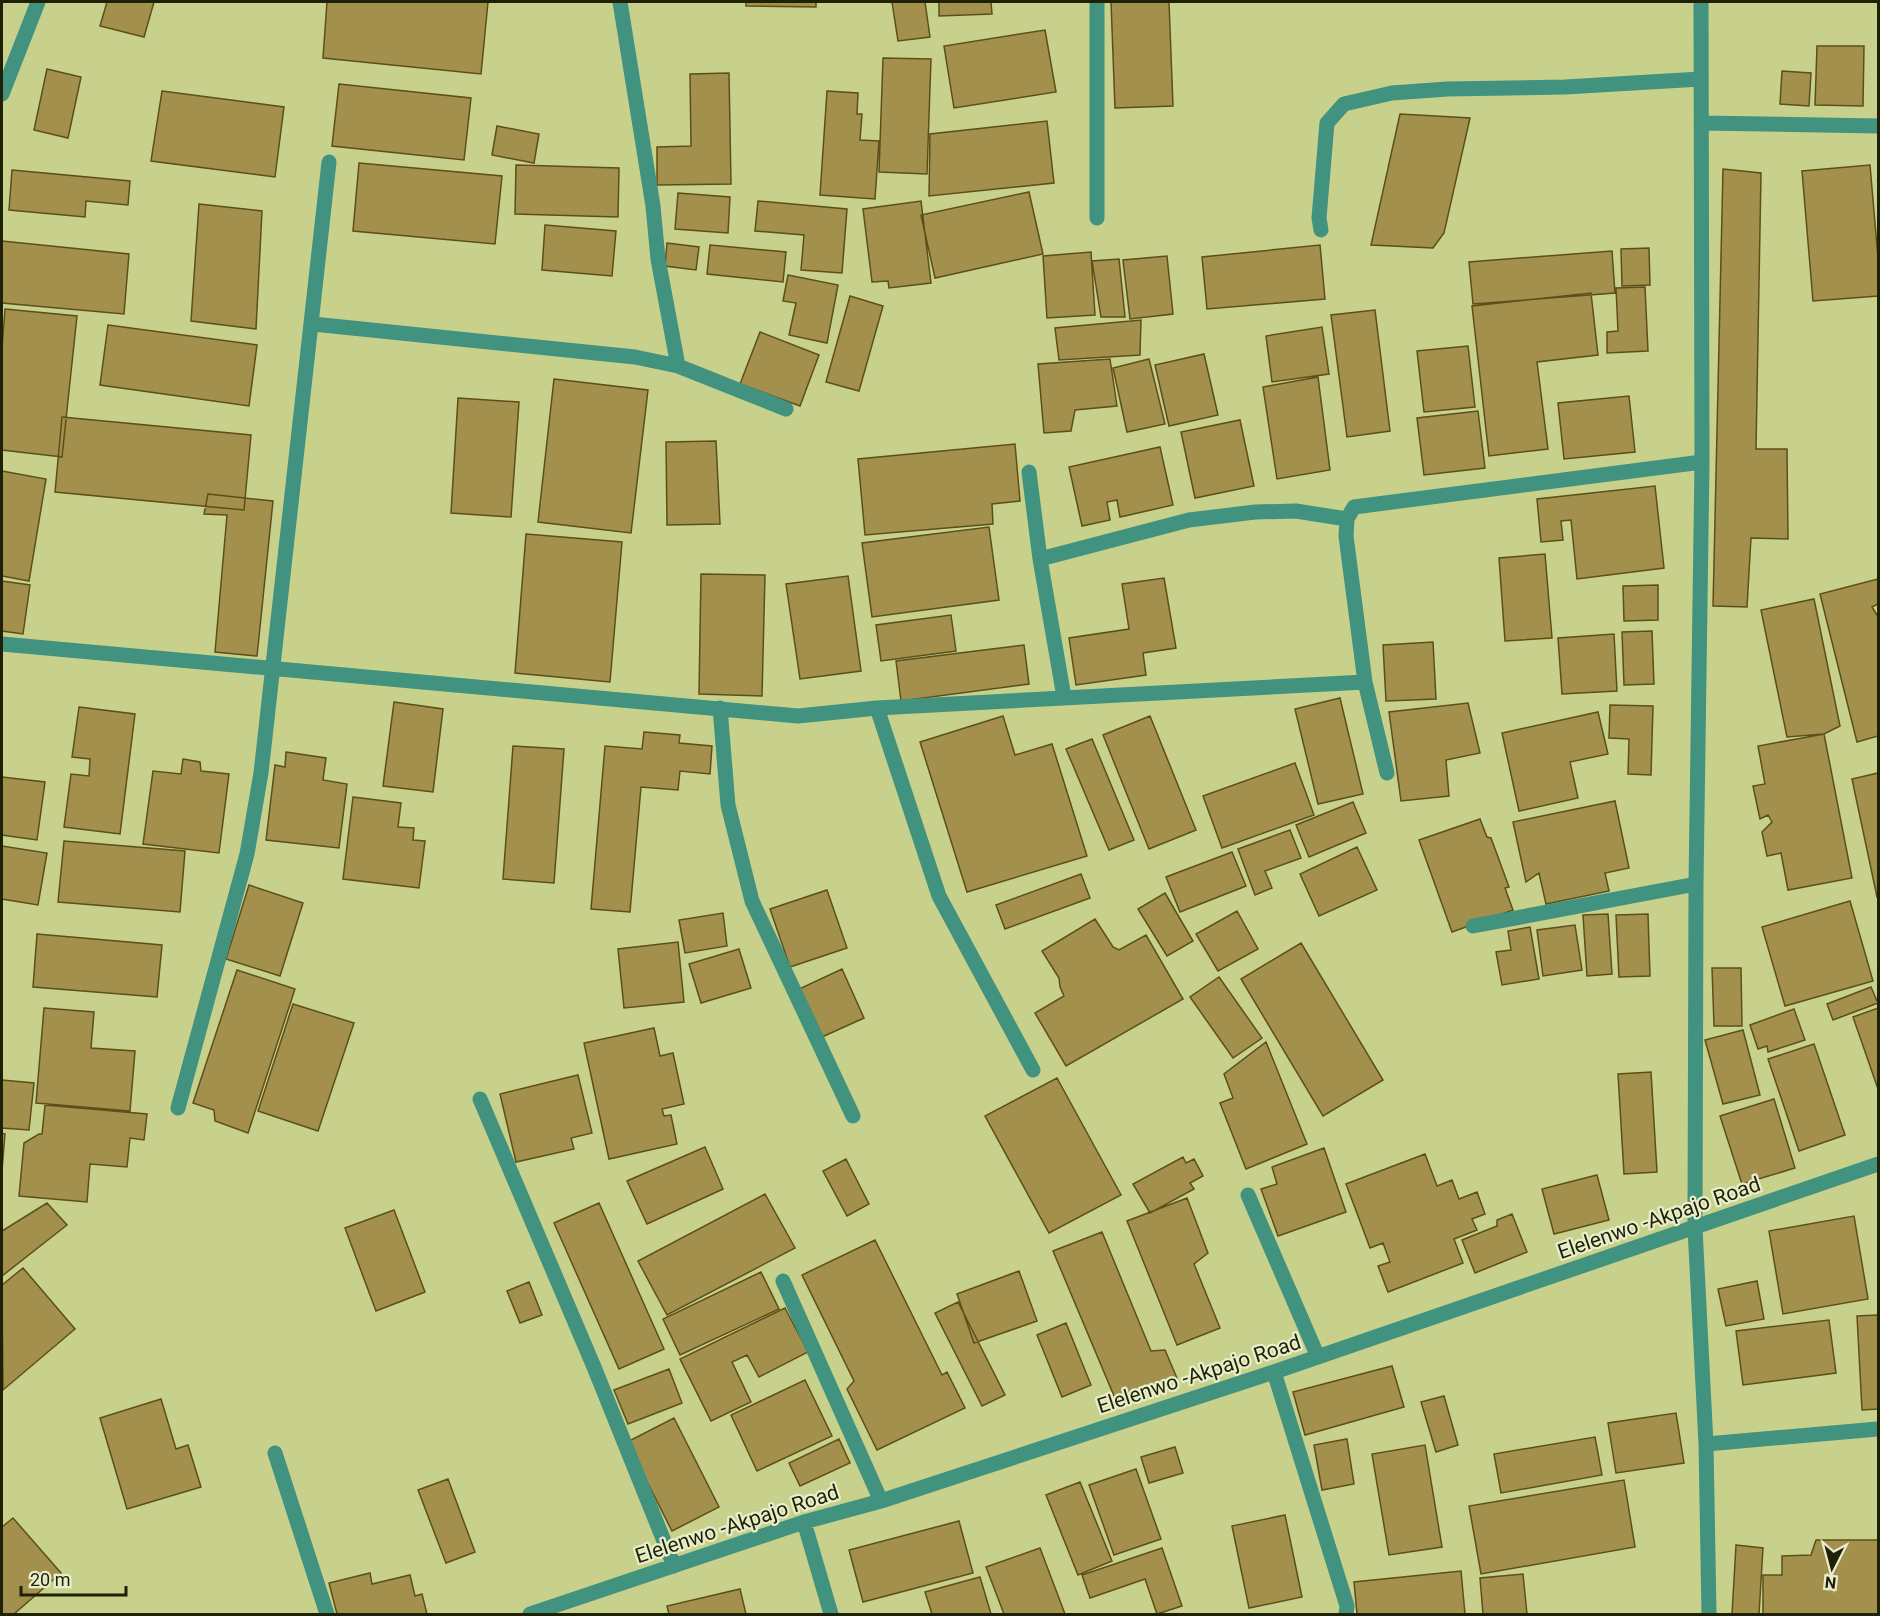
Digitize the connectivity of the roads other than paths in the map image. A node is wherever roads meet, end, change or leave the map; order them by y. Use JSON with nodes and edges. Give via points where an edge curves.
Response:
{"nodes":[{"id":1,"x":38,"y":2,"type":"edge"},
{"id":2,"x":620,"y":2,"type":"edge"},
{"id":3,"x":1097,"y":2,"type":"edge"},
{"id":4,"x":1701,"y":2,"type":"edge"},
{"id":5,"x":1701,"y":79,"type":"junction"},
{"id":6,"x":2,"y":94,"type":"edge"},
{"id":7,"x":1701,"y":123,"type":"junction"},
{"id":8,"x":1878,"y":126,"type":"edge"},
{"id":9,"x":329,"y":162,"type":"dead end"},
{"id":10,"x":1097,"y":218,"type":"dead end"},
{"id":11,"x":1321,"y":230,"type":"dead end"},
{"id":12,"x":313,"y":324,"type":"junction"},
{"id":13,"x":678,"y":366,"type":"junction"},
{"id":14,"x":786,"y":409,"type":"dead end"},
{"id":15,"x":1701,"y":462,"type":"junction"},
{"id":16,"x":1029,"y":472,"type":"dead end"},
{"id":17,"x":1347,"y":519,"type":"junction"},
{"id":18,"x":1040,"y":559,"type":"junction"},
{"id":19,"x":2,"y":644,"type":"edge"},
{"id":20,"x":274,"y":667,"type":"junction"},
{"id":21,"x":1365,"y":682,"type":"junction"},
{"id":22,"x":1064,"y":697,"type":"junction"},
{"id":23,"x":720,"y":708,"type":"junction"},
{"id":24,"x":877,"y":708,"type":"junction"},
{"id":25,"x":1387,"y":772,"type":"dead end"},
{"id":26,"x":1696,"y":884,"type":"junction"},
{"id":27,"x":1473,"y":926,"type":"dead end"},
{"id":28,"x":1033,"y":1070,"type":"dead end"},
{"id":29,"x":480,"y":1099,"type":"dead end"},
{"id":30,"x":178,"y":1108,"type":"dead end"},
{"id":31,"x":853,"y":1116,"type":"dead end"},
{"id":32,"x":1878,"y":1164,"type":"edge"},
{"id":33,"x":1248,"y":1195,"type":"dead end"},
{"id":34,"x":1695,"y":1228,"type":"junction"},
{"id":35,"x":783,"y":1281,"type":"dead end"},
{"id":36,"x":1318,"y":1357,"type":"junction"},
{"id":37,"x":1274,"y":1372,"type":"junction"},
{"id":38,"x":1878,"y":1429,"type":"edge"},
{"id":39,"x":1706,"y":1444,"type":"junction"},
{"id":40,"x":275,"y":1453,"type":"dead end"},
{"id":41,"x":881,"y":1501,"type":"junction"},
{"id":42,"x":804,"y":1522,"type":"junction"},
{"id":43,"x":674,"y":1566,"type":"junction"},
{"id":44,"x":327,"y":1614,"type":"edge"},
{"id":45,"x":530,"y":1614,"type":"edge"},
{"id":46,"x":831,"y":1614,"type":"edge"},
{"id":47,"x":1346,"y":1614,"type":"edge"},
{"id":48,"x":1708,"y":1614,"type":"edge"}],
"edges":[{"from":1,"to":6,"type":"street"},
{"from":2,"to":13,"type":"street"},
{"from":3,"to":10,"type":"street"},
{"from":4,"to":5,"type":"street"},
{"from":5,"to":7,"type":"street"},
{"from":5,"to":11,"type":"street","via":[[1447,89],[1392,93],[1344,104],[1327,123]]},
{"from":7,"to":8,"type":"street"},
{"from":7,"to":15,"type":"street"},
{"from":9,"to":12,"type":"street"},
{"from":12,"to":13,"type":"street","via":[[635,357]]},
{"from":12,"to":20,"type":"street"},
{"from":13,"to":14,"type":"street"},
{"from":15,"to":17,"type":"street","via":[[1354,507]]},
{"from":15,"to":26,"type":"street"},
{"from":16,"to":18,"type":"street"},
{"from":17,"to":18,"type":"street","via":[[1286,511],[1189,520]]},
{"from":17,"to":21,"type":"street"},
{"from":18,"to":22,"type":"street"},
{"from":19,"to":20,"type":"street"},
{"from":20,"to":23,"type":"street"},
{"from":20,"to":30,"type":"street","via":[[246,854]]},
{"from":21,"to":22,"type":"street"},
{"from":21,"to":25,"type":"street"},
{"from":22,"to":24,"type":"street"},
{"from":23,"to":24,"type":"street","via":[[798,716]]},
{"from":23,"to":31,"type":"street","via":[[728,805],[752,901]]},
{"from":24,"to":28,"type":"street","via":[[939,896]]},
{"from":26,"to":27,"type":"street"},
{"from":26,"to":34,"type":"street"},
{"from":29,"to":43,"type":"street"},
{"from":32,"to":34,"type":"street","name":"Elelenwo -Akpajo Road"},
{"from":33,"to":36,"type":"street"},
{"from":34,"to":36,"type":"street","name":"Elelenwo -Akpajo Road"},
{"from":34,"to":39,"type":"street"},
{"from":35,"to":41,"type":"street"},
{"from":36,"to":37,"type":"street","name":"Elelenwo -Akpajo Road"},
{"from":37,"to":41,"type":"street","name":"Elelenwo -Akpajo Road"},
{"from":37,"to":47,"type":"street","via":[[1347,1606]]},
{"from":38,"to":39,"type":"street"},
{"from":39,"to":48,"type":"street"},
{"from":40,"to":44,"type":"street"},
{"from":41,"to":42,"type":"street","name":"Elelenwo -Akpajo Road"},
{"from":42,"to":43,"type":"street","name":"Elelenwo -Akpajo Road"},
{"from":42,"to":46,"type":"street"},
{"from":43,"to":45,"type":"street","name":"Elelenwo -Akpajo Road"}]}
